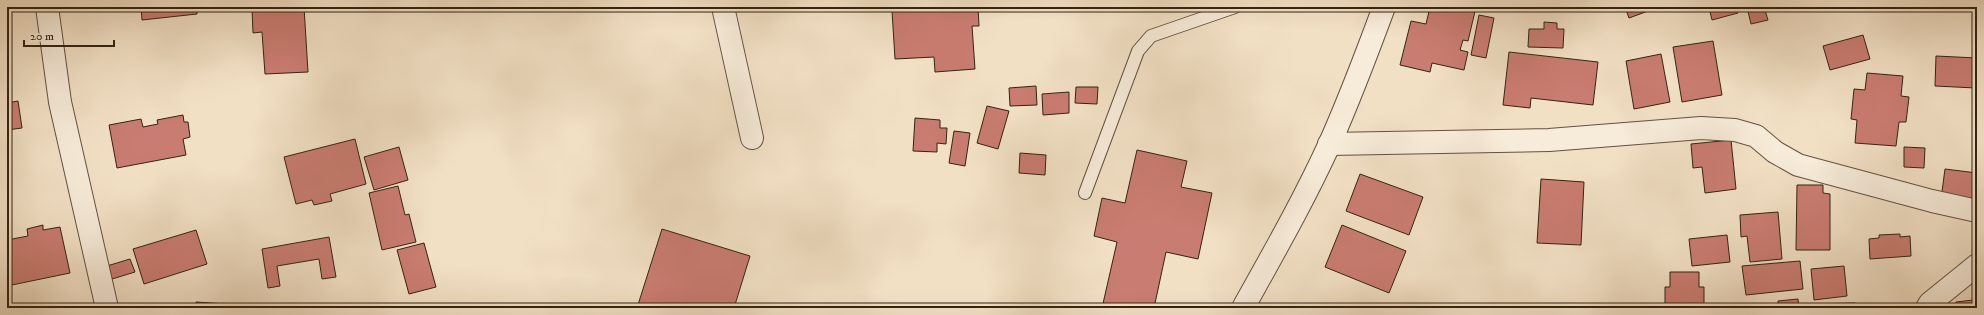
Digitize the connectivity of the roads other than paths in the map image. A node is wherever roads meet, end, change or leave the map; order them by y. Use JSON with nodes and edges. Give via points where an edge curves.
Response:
{"nodes":[{"id":1,"x":47,"y":7,"type":"edge"},
{"id":2,"x":724,"y":7,"type":"edge"},
{"id":3,"x":1235,"y":7,"type":"edge"},
{"id":4,"x":1384,"y":7,"type":"edge"},
{"id":5,"x":752,"y":138,"type":"dead end"},
{"id":6,"x":1329,"y":144,"type":"junction"},
{"id":7,"x":1085,"y":193,"type":"dead end"},
{"id":8,"x":1977,"y":211,"type":"edge"},
{"id":9,"x":1977,"y":265,"type":"edge"},
{"id":10,"x":107,"y":308,"type":"edge"},
{"id":11,"x":1243,"y":308,"type":"edge"},
{"id":12,"x":1927,"y":308,"type":"edge"}],
"edges":[{"from":1,"to":10,"type":"street","via":[[60,102]]},
{"from":2,"to":5,"type":"street"},
{"from":3,"to":7,"type":"lane","via":[[1151,36],[1138,51]]},
{"from":4,"to":6,"type":"street","via":[[1362,68]]},
{"from":6,"to":8,"type":"street","via":[[1548,140],[1701,128],[1735,130],[1756,136],[1775,152],[1798,165],[1932,202]]},
{"from":6,"to":11,"type":"street","via":[[1286,232]]},
{"from":9,"to":12,"type":"street"}]}
